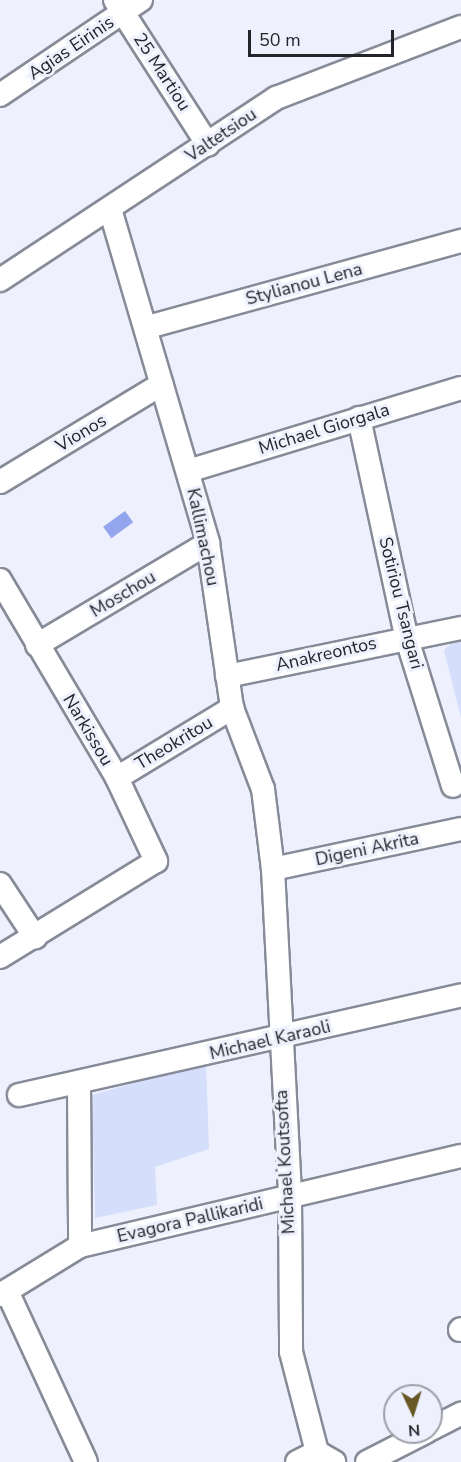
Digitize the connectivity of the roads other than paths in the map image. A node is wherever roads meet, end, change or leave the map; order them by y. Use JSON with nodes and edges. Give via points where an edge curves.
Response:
{"nodes":[{"id":1,"x":126,"y":4,"type":"edge"},
{"id":2,"x":461,"y":27,"type":"edge"},
{"id":3,"x":0,"y":95,"type":"edge"},
{"id":4,"x":208,"y":145,"type":"junction"},
{"id":5,"x":110,"y":209,"type":"junction"},
{"id":6,"x":461,"y":241,"type":"edge"},
{"id":7,"x":0,"y":280,"type":"edge"},
{"id":8,"x":148,"y":327,"type":"junction"},
{"id":9,"x":162,"y":384,"type":"junction"},
{"id":10,"x":461,"y":388,"type":"edge"},
{"id":11,"x":359,"y":418,"type":"junction"},
{"id":12,"x":188,"y":471,"type":"junction"},
{"id":13,"x":0,"y":482,"type":"edge"},
{"id":14,"x":208,"y":543,"type":"junction"},
{"id":15,"x":0,"y":580,"type":"edge"},
{"id":16,"x":461,"y":628,"type":"edge"},
{"id":17,"x":406,"y":636,"type":"junction"},
{"id":18,"x":38,"y":645,"type":"junction"},
{"id":19,"x":227,"y":676,"type":"junction"},
{"id":20,"x":232,"y":708,"type":"junction"},
{"id":21,"x":117,"y":778,"type":"junction"},
{"id":22,"x":453,"y":786,"type":"dead end"},
{"id":23,"x":461,"y":829,"type":"edge"},
{"id":24,"x":273,"y":869,"type":"junction"},
{"id":25,"x":0,"y":884,"type":"edge"},
{"id":26,"x":35,"y":937,"type":"junction"},
{"id":27,"x":0,"y":957,"type":"edge"},
{"id":28,"x":461,"y":995,"type":"edge"},
{"id":29,"x":278,"y":1038,"type":"junction"},
{"id":30,"x":79,"y":1083,"type":"junction"},
{"id":31,"x":20,"y":1095,"type":"dead end"},
{"id":32,"x":461,"y":1156,"type":"edge"},
{"id":33,"x":290,"y":1197,"type":"junction"},
{"id":34,"x":80,"y":1246,"type":"junction"},
{"id":35,"x":4,"y":1293,"type":"edge"},
{"id":36,"x":461,"y":1414,"type":"edge"},
{"id":37,"x":443,"y":1423,"type":"edge"},
{"id":38,"x":402,"y":1444,"type":"edge"},
{"id":39,"x":326,"y":1457,"type":"edge"},
{"id":40,"x":83,"y":1461,"type":"edge"},
{"id":41,"x":297,"y":1462,"type":"edge"},
{"id":42,"x":367,"y":1462,"type":"edge"}],
"edges":[{"from":1,"to":3,"type":"street","name":"Agias Eirinis"},
{"from":1,"to":4,"type":"street","name":"25 Martiou"},
{"from":2,"to":4,"type":"street","name":"Valtetsiou","via":[[276,98]]},
{"from":4,"to":5,"type":"street","name":"Valtetsiou"},
{"from":5,"to":7,"type":"street","name":"Valtetsiou"},
{"from":5,"to":8,"type":"street","name":"Kallimachou"},
{"from":6,"to":8,"type":"street","name":"Stylianou Lena"},
{"from":8,"to":9,"type":"street","name":"Kallimachou"},
{"from":9,"to":12,"type":"street","name":"Kallimachou"},
{"from":9,"to":13,"type":"street","name":"Vionos"},
{"from":10,"to":11,"type":"street","name":"Michael Giorgala"},
{"from":11,"to":12,"type":"street","name":"Michael Giorgala"},
{"from":11,"to":17,"type":"street","name":"Sotiriou Tsangari"},
{"from":12,"to":14,"type":"street","name":"Kallimachou"},
{"from":14,"to":18,"type":"street","name":"Moschou"},
{"from":14,"to":19,"type":"street","name":"Kallimachou"},
{"from":15,"to":18,"type":"street","name":"Narkissou"},
{"from":16,"to":17,"type":"street","name":"Anakreontos"},
{"from":17,"to":19,"type":"street","name":"Anakreontos"},
{"from":17,"to":22,"type":"street","name":"Sotiriou Tsangari"},
{"from":18,"to":21,"type":"street","name":"Narkissou"},
{"from":19,"to":20,"type":"street","name":"Kallimachou"},
{"from":20,"to":21,"type":"street","name":"Theokritou"},
{"from":20,"to":24,"type":"street","name":"Kallimachou","via":[[263,789]]},
{"from":21,"to":26,"type":"street","name":"Narkissou","via":[[156,861]]},
{"from":23,"to":24,"type":"street","name":"Digeni Akrita"},
{"from":24,"to":29,"type":"street","name":"Michael Koutsofta"},
{"from":25,"to":26,"type":"street"},
{"from":26,"to":27,"type":"street"},
{"from":28,"to":29,"type":"street","name":"Michael Karaoli"},
{"from":29,"to":30,"type":"street","name":"Michael Karaoli"},
{"from":29,"to":33,"type":"street","name":"Michael Koutsofta"},
{"from":30,"to":31,"type":"street","name":"Michael Karaoli"},
{"from":30,"to":34,"type":"street"},
{"from":32,"to":33,"type":"street","name":"Evagora Pallikaridi"},
{"from":33,"to":34,"type":"street","name":"Evagora Pallikaridi"},
{"from":33,"to":39,"type":"street","name":"Michael Koutsofta","via":[[291,1352]]},
{"from":34,"to":35,"type":"street","name":"Evagora Pallikaridi"},
{"from":35,"to":40,"type":"street"},
{"from":36,"to":37,"type":"street"},
{"from":38,"to":42,"type":"street"},
{"from":39,"to":41,"type":"street"}]}
